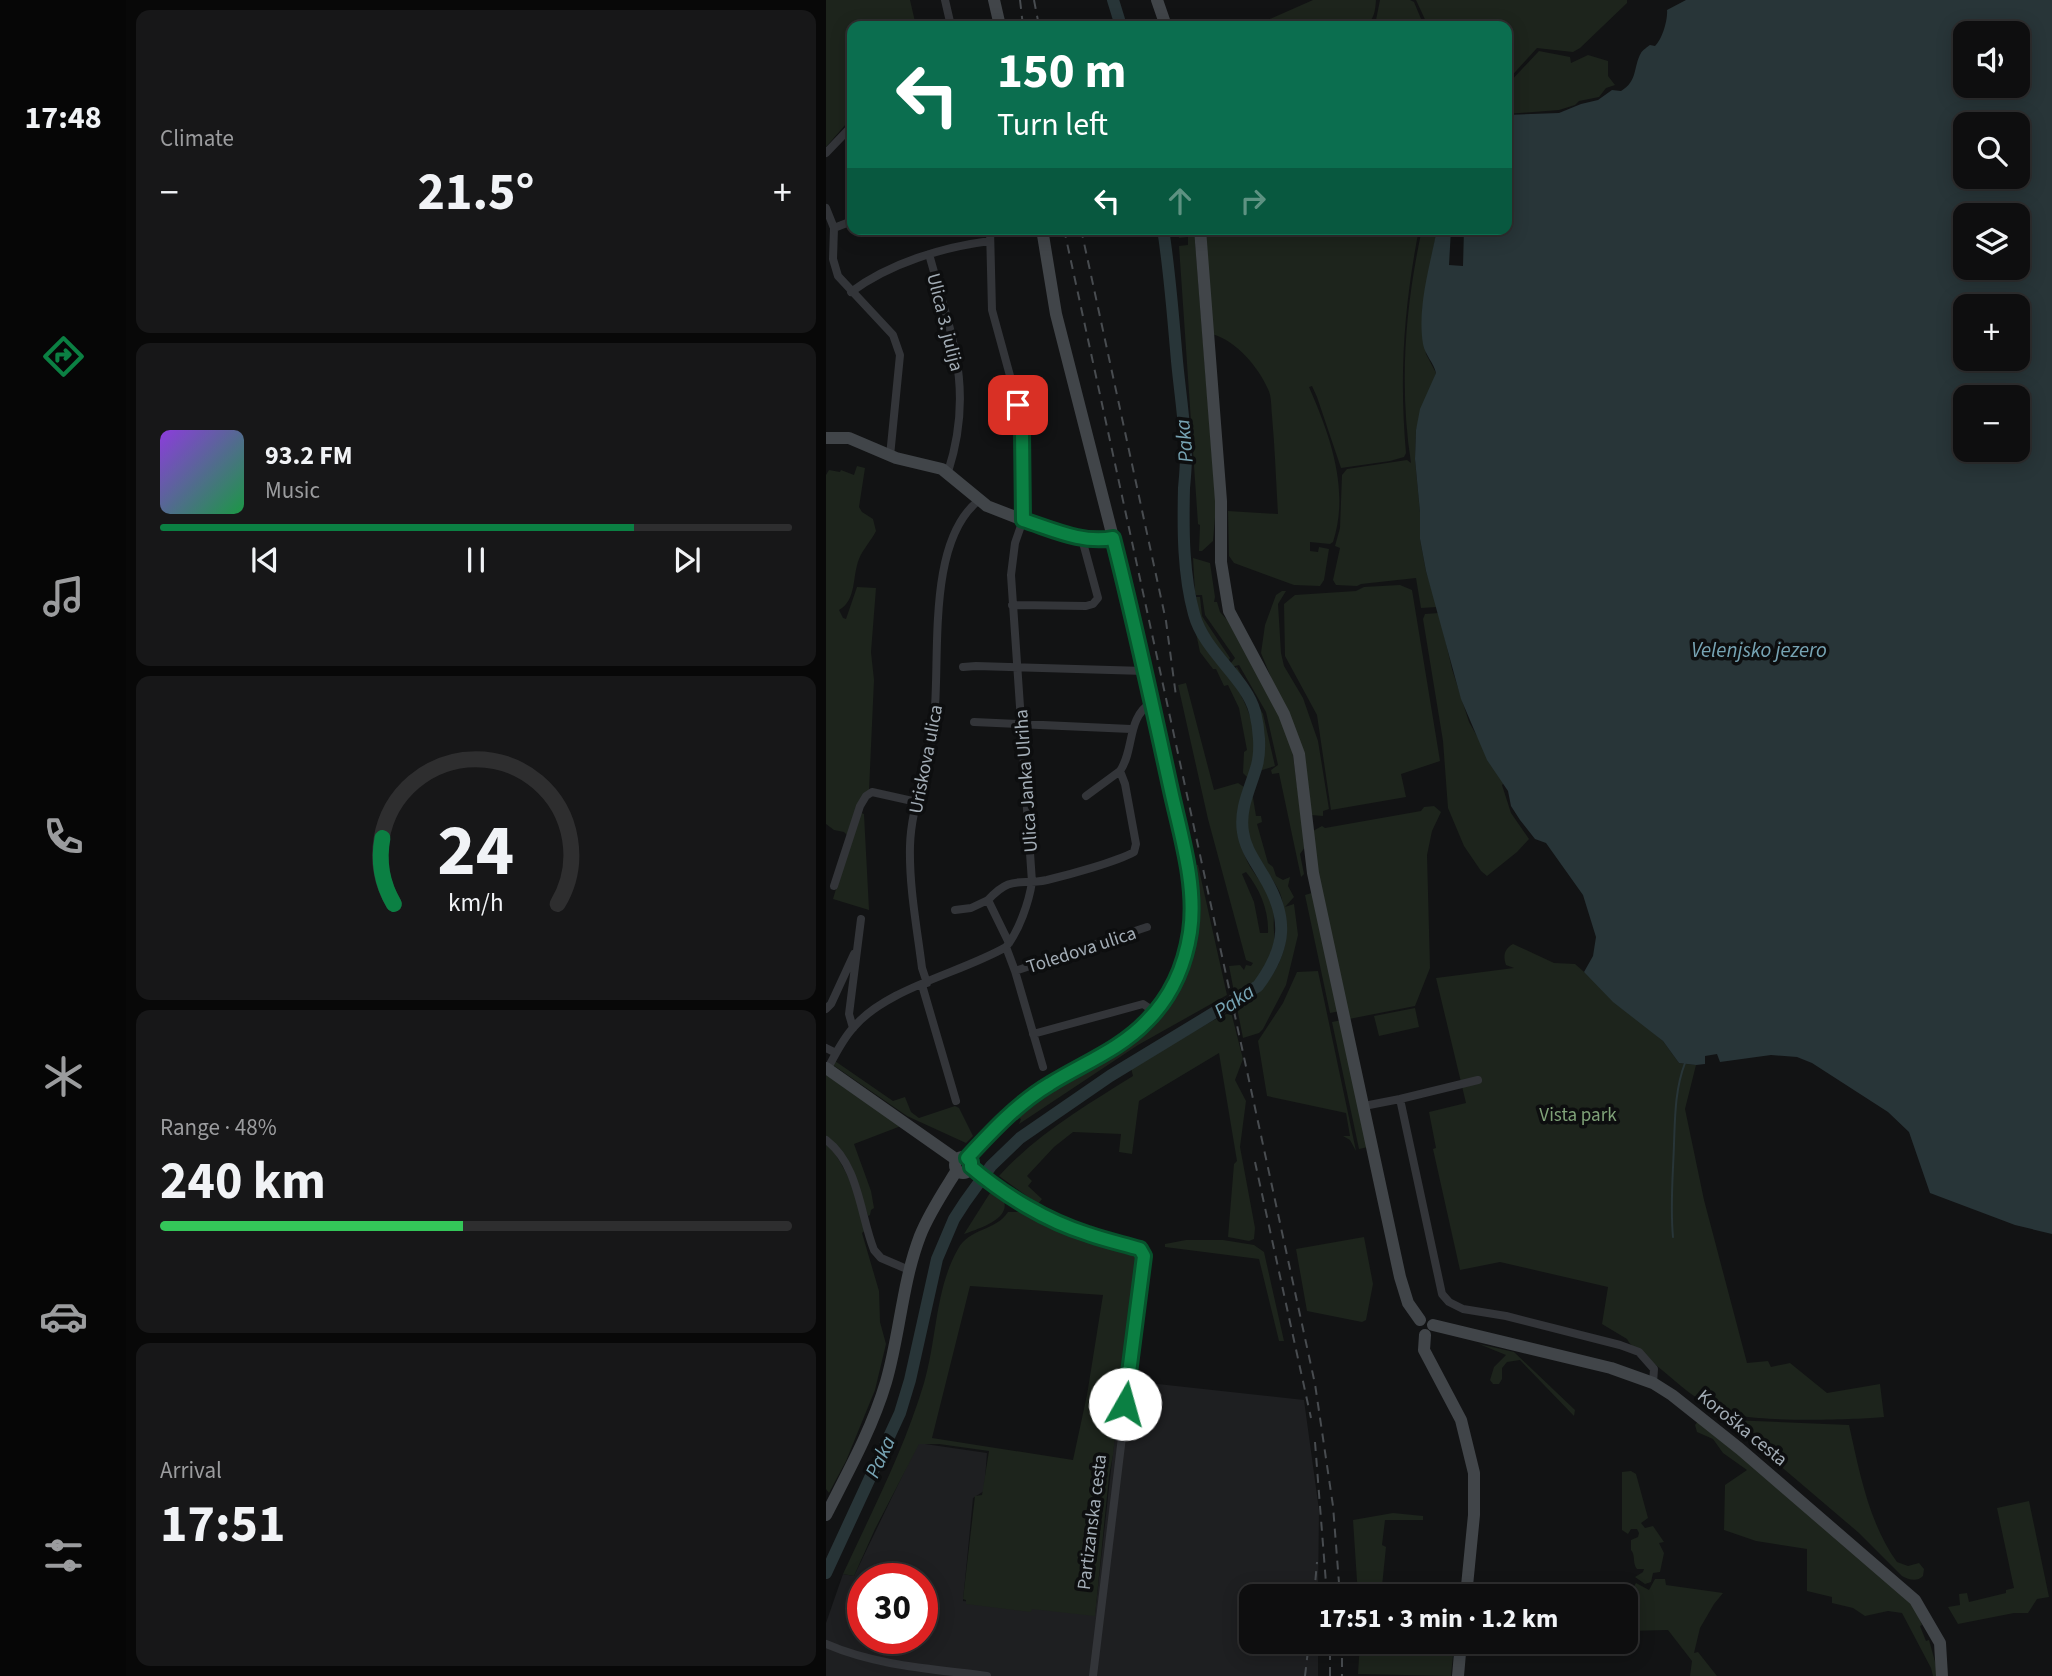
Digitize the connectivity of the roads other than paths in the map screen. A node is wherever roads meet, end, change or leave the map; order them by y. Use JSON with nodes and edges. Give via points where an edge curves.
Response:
{"nodes":[{"id":1,"x":945,"y":0,"type":"edge"},
{"id":2,"x":994,"y":0,"type":"edge"},
{"id":3,"x":1157,"y":0,"type":"edge"},
{"id":4,"x":950,"y":21,"type":"edge"},
{"id":5,"x":999,"y":21,"type":"edge"},
{"id":6,"x":1164,"y":21,"type":"edge"},
{"id":7,"x":847,"y":131,"type":"edge"},
{"id":8,"x":826,"y":153,"type":"edge"},
{"id":9,"x":826,"y":208,"type":"edge"},
{"id":10,"x":847,"y":223,"type":"edge"},
{"id":11,"x":834,"y":228,"type":"junction"},
{"id":12,"x":990,"y":235,"type":"edge"},
{"id":13,"x":1043,"y":235,"type":"edge"},
{"id":14,"x":1200,"y":235,"type":"edge"},
{"id":15,"x":990,"y":241,"type":"junction"},
{"id":16,"x":929,"y":254,"type":"junction"},
{"id":17,"x":851,"y":292,"type":"junction"},
{"id":18,"x":826,"y":438,"type":"edge"},
{"id":19,"x":890,"y":456,"type":"junction"},
{"id":20,"x":947,"y":472,"type":"junction"},
{"id":21,"x":978,"y":501,"type":"junction"},
{"id":22,"x":1023,"y":520,"type":"junction"},
{"id":23,"x":1113,"y":538,"type":"junction"},
{"id":24,"x":1082,"y":539,"type":"junction"},
{"id":25,"x":1012,"y":605,"type":"junction"},
{"id":26,"x":963,"y":667,"type":"dead end"},
{"id":27,"x":1017,"y":668,"type":"junction"},
{"id":28,"x":1145,"y":671,"type":"junction"},
{"id":29,"x":1152,"y":702,"type":"junction"},
{"id":30,"x":974,"y":722,"type":"dead end"},
{"id":31,"x":1021,"y":724,"type":"junction"},
{"id":32,"x":1131,"y":729,"type":"junction"},
{"id":33,"x":1120,"y":771,"type":"junction"},
{"id":34,"x":1086,"y":796,"type":"dead end"},
{"id":35,"x":916,"y":802,"type":"junction"},
{"id":36,"x":1032,"y":882,"type":"junction"},
{"id":37,"x":834,"y":886,"type":"dead end"},
{"id":38,"x":988,"y":900,"type":"junction"},
{"id":39,"x":955,"y":910,"type":"dead end"},
{"id":40,"x":861,"y":919,"type":"dead end"},
{"id":41,"x":1147,"y":927,"type":"dead end"},
{"id":42,"x":1007,"y":945,"type":"junction"},
{"id":43,"x":856,"y":952,"type":"junction"},
{"id":44,"x":1015,"y":971,"type":"junction"},
{"id":45,"x":924,"y":984,"type":"junction"},
{"id":46,"x":826,"y":1009,"type":"edge"},
{"id":47,"x":1155,"y":1012,"type":"junction"},
{"id":48,"x":853,"y":1028,"type":"junction"},
{"id":49,"x":1033,"y":1034,"type":"junction"},
{"id":50,"x":826,"y":1048,"type":"edge"},
{"id":51,"x":836,"y":1053,"type":"junction"},
{"id":52,"x":1042,"y":1067,"type":"dead end"},
{"id":53,"x":827,"y":1069,"type":"edge"},
{"id":54,"x":1478,"y":1080,"type":"dead end"},
{"id":55,"x":1400,"y":1099,"type":"junction"},
{"id":56,"x":956,"y":1101,"type":"dead end"},
{"id":57,"x":1364,"y":1106,"type":"junction"},
{"id":58,"x":826,"y":1140,"type":"edge"},
{"id":59,"x":966,"y":1166,"type":"junction"},
{"id":60,"x":909,"y":1270,"type":"junction"},
{"id":61,"x":1429,"y":1330,"type":"junction"},
{"id":62,"x":1653,"y":1383,"type":"junction"},
{"id":63,"x":826,"y":1515,"type":"edge"},
{"id":64,"x":1467,"y":1584,"type":"edge"},
{"id":65,"x":826,"y":1644,"type":"edge"},
{"id":66,"x":1460,"y":1654,"type":"edge"},
{"id":67,"x":987,"y":1676,"type":"edge"},
{"id":68,"x":1093,"y":1676,"type":"edge"},
{"id":69,"x":1458,"y":1676,"type":"edge"},
{"id":70,"x":1942,"y":1676,"type":"edge"}],
"edges":[{"from":1,"to":4,"type":"street"},
{"from":2,"to":5,"type":"street"},
{"from":3,"to":6,"type":"street"},
{"from":7,"to":8,"type":"street"},
{"from":9,"to":11,"type":"street"},
{"from":10,"to":11,"type":"street"},
{"from":11,"to":17,"type":"street","via":[[834,266]]},
{"from":12,"to":15,"type":"street","name":"Ulica Janka Ulriha"},
{"from":13,"to":23,"type":"street","via":[[1056,314]]},
{"from":14,"to":57,"type":"street","via":[[1222,501],[1221,562],[1229,611],[1284,714],[1298,754],[1313,873]]},
{"from":15,"to":16,"type":"street"},
{"from":15,"to":22,"type":"street","name":"Ulica Janka Ulriha","via":[[992,310],[1020,415]]},
{"from":16,"to":17,"type":"street"},
{"from":16,"to":20,"type":"street","name":"Ulica 3. julija","via":[[957,357],[961,390],[959,432]]},
{"from":17,"to":19,"type":"street","via":[[893,335],[900,355]]},
{"from":18,"to":19,"type":"street","via":[[849,438]]},
{"from":19,"to":20,"type":"street"},
{"from":20,"to":21,"type":"street"},
{"from":21,"to":22,"type":"street"},
{"from":21,"to":35,"type":"street","name":"Uriskova ulica","via":[[967,509],[957,527],[941,580],[937,703]]},
{"from":22,"to":24,"type":"street"},
{"from":22,"to":25,"type":"street","name":"Ulica Janka Ulriha","via":[[1012,559]]},
{"from":23,"to":24,"type":"street"},
{"from":23,"to":28,"type":"street"},
{"from":24,"to":25,"type":"street","via":[[1096,602],[1086,606]]},
{"from":25,"to":27,"type":"street","name":"Ulica Janka Ulriha"},
{"from":26,"to":27,"type":"street"},
{"from":27,"to":28,"type":"street"},
{"from":27,"to":31,"type":"street","name":"Ulica Janka Ulriha"},
{"from":28,"to":29,"type":"street"},
{"from":29,"to":32,"type":"street"},
{"from":29,"to":47,"type":"street","via":[[1192,904],[1185,960]]},
{"from":30,"to":31,"type":"street"},
{"from":31,"to":32,"type":"street"},
{"from":31,"to":36,"type":"street","name":"Ulica Janka Ulriha"},
{"from":32,"to":33,"type":"street"},
{"from":33,"to":34,"type":"street"},
{"from":33,"to":36,"type":"street","via":[[1134,852]]},
{"from":35,"to":37,"type":"street","via":[[872,792],[866,796]]},
{"from":35,"to":45,"type":"street","name":"Uriskova ulica","via":[[910,867]]},
{"from":36,"to":38,"type":"street","via":[[1011,883]]},
{"from":36,"to":42,"type":"street","name":"Ulica Janka Ulriha"},
{"from":38,"to":39,"type":"street"},
{"from":38,"to":42,"type":"street"},
{"from":40,"to":43,"type":"street"},
{"from":41,"to":44,"type":"street","name":"Toledova ulica"},
{"from":42,"to":44,"type":"street"},
{"from":42,"to":45,"type":"street"},
{"from":43,"to":46,"type":"street"},
{"from":43,"to":48,"type":"street","via":[[849,1014]]},
{"from":44,"to":49,"type":"street"},
{"from":45,"to":48,"type":"street","via":[[884,1003]]},
{"from":45,"to":56,"type":"street","name":"Uriskova ulica"},
{"from":47,"to":49,"type":"street","via":[[1143,1004]]},
{"from":47,"to":59,"type":"street","via":[[1112,1048],[1030,1097],[989,1134]]},
{"from":48,"to":51,"type":"street"},
{"from":49,"to":52,"type":"street"},
{"from":50,"to":51,"type":"street"},
{"from":51,"to":53,"type":"street"},
{"from":53,"to":59,"type":"street"},
{"from":54,"to":55,"type":"street"},
{"from":55,"to":57,"type":"street"},
{"from":55,"to":62,"type":"street","via":[[1442,1294],[1463,1309],[1639,1352],[1654,1369]]},
{"from":57,"to":61,"type":"street","name":"Koroška cesta","via":[[1400,1278],[1408,1303],[1420,1320],[1428,1319]]},
{"from":58,"to":60,"type":"street","via":[[855,1184],[874,1250]]},
{"from":59,"to":60,"type":"street","via":[[943,1192],[920,1234]]},
{"from":59,"to":68,"type":"street","name":"Partizanska cesta","via":[[1052,1219],[1140,1249],[1144,1256]]},
{"from":60,"to":63,"type":"street","via":[[886,1382]]},
{"from":61,"to":62,"type":"street","name":"Koroška cesta","via":[[1611,1368]]},
{"from":61,"to":64,"type":"street","via":[[1424,1350],[1461,1420],[1474,1473]]},
{"from":62,"to":70,"type":"street","name":"Koroška cesta","via":[[1740,1449],[1915,1600],[1940,1643]]},
{"from":65,"to":67,"type":"street","via":[[912,1666]]},
{"from":66,"to":69,"type":"street"}]}
